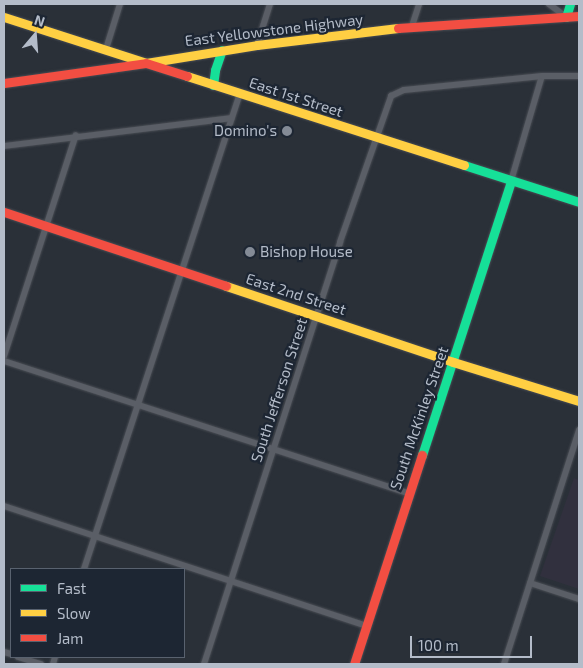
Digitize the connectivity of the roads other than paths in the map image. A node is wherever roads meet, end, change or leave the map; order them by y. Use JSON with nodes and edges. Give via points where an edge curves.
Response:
{"nodes":[{"id":1,"x":120,"y":4,"type":"edge"},
{"id":2,"x":270,"y":4,"type":"edge"},
{"id":3,"x":419,"y":4,"type":"edge"},
{"id":4,"x":549,"y":4,"type":"edge"},
{"id":5,"x":570,"y":4,"type":"edge"},
{"id":6,"x":579,"y":16,"type":"edge"},
{"id":7,"x":4,"y":17,"type":"edge"},
{"id":8,"x":566,"y":17,"type":"junction"},
{"id":9,"x":412,"y":26,"type":"junction"},
{"id":10,"x":257,"y":45,"type":"junction"},
{"id":11,"x":106,"y":49,"type":"junction"},
{"id":12,"x":222,"y":50,"type":"junction"},
{"id":13,"x":146,"y":62,"type":"junction"},
{"id":14,"x":542,"y":76,"type":"junction"},
{"id":15,"x":579,"y":76,"type":"edge"},
{"id":16,"x":4,"y":82,"type":"edge"},
{"id":17,"x":213,"y":85,"type":"junction"},
{"id":18,"x":240,"y":93,"type":"junction"},
{"id":19,"x":231,"y":118,"type":"junction"},
{"id":20,"x":76,"y":135,"type":"junction"},
{"id":21,"x":375,"y":137,"type":"junction"},
{"id":22,"x":4,"y":146,"type":"edge"},
{"id":23,"x":511,"y":181,"type":"junction"},
{"id":24,"x":579,"y":202,"type":"edge"},
{"id":25,"x":4,"y":212,"type":"edge"},
{"id":26,"x":46,"y":226,"type":"junction"},
{"id":27,"x":182,"y":271,"type":"junction"},
{"id":28,"x":317,"y":314,"type":"junction"},
{"id":29,"x":4,"y":356,"type":"edge"},
{"id":30,"x":4,"y":361,"type":"edge"},
{"id":31,"x":453,"y":362,"type":"junction"},
{"id":32,"x":579,"y":401,"type":"edge"},
{"id":33,"x":138,"y":404,"type":"junction"},
{"id":34,"x":579,"y":430,"type":"edge"},
{"id":35,"x":274,"y":448,"type":"junction"},
{"id":36,"x":408,"y":493,"type":"junction"},
{"id":37,"x":4,"y":506,"type":"edge"},
{"id":38,"x":95,"y":536,"type":"junction"},
{"id":39,"x":84,"y":568,"type":"edge"},
{"id":40,"x":231,"y":580,"type":"junction"},
{"id":41,"x":530,"y":584,"type":"junction"},
{"id":42,"x":579,"y":599,"type":"edge"},
{"id":43,"x":366,"y":626,"type":"junction"},
{"id":44,"x":21,"y":658,"type":"edge"},
{"id":45,"x":41,"y":664,"type":"edge"},
{"id":46,"x":204,"y":664,"type":"edge"},
{"id":47,"x":354,"y":664,"type":"edge"},
{"id":48,"x":504,"y":664,"type":"edge"}],
"edges":[{"from":1,"to":11,"type":"street"},
{"from":2,"to":10,"type":"street"},
{"from":3,"to":9,"type":"street"},
{"from":4,"to":8,"type":"street"},
{"from":5,"to":8,"type":"main road"},
{"from":6,"to":8,"type":"main road","name":"East Yellowstone Highway"},
{"from":7,"to":11,"type":"main road","name":"East 1st Street"},
{"from":8,"to":9,"type":"main road","name":"East Yellowstone Highway"},
{"from":9,"to":10,"type":"main road","name":"East Yellowstone Highway"},
{"from":10,"to":12,"type":"main road","name":"East Yellowstone Highway"},
{"from":11,"to":13,"type":"main road","name":"East 1st Street"},
{"from":12,"to":13,"type":"main road","name":"East Yellowstone Highway"},
{"from":12,"to":17,"type":"main road"},
{"from":13,"to":16,"type":"main road","name":"East Yellowstone Highway"},
{"from":13,"to":17,"type":"main road","name":"East 1st Street"},
{"from":14,"to":15,"type":"street"},
{"from":14,"to":21,"type":"street","name":"South Jefferson Street","via":[[404,90],[391,96]]},
{"from":14,"to":23,"type":"street"},
{"from":17,"to":18,"type":"main road","name":"East 1st Street"},
{"from":18,"to":19,"type":"street"},
{"from":18,"to":21,"type":"main road","name":"East 1st Street"},
{"from":19,"to":20,"type":"street"},
{"from":19,"to":27,"type":"street"},
{"from":20,"to":22,"type":"street"},
{"from":20,"to":26,"type":"street"},
{"from":21,"to":23,"type":"main road","name":"East 1st Street"},
{"from":21,"to":28,"type":"street","name":"South Jefferson Street"},
{"from":23,"to":24,"type":"main road","name":"East 1st Street"},
{"from":23,"to":31,"type":"main road","name":"South McKinley Street"},
{"from":25,"to":26,"type":"main road","name":"East 2nd Street"},
{"from":26,"to":27,"type":"main road","name":"East 2nd Street"},
{"from":26,"to":29,"type":"street"},
{"from":27,"to":28,"type":"main road","name":"East 2nd Street"},
{"from":27,"to":33,"type":"street"},
{"from":28,"to":31,"type":"main road","name":"East 2nd Street"},
{"from":28,"to":35,"type":"street","name":"South Jefferson Street"},
{"from":30,"to":33,"type":"street"},
{"from":31,"to":32,"type":"main road","name":"East 2nd Street"},
{"from":31,"to":36,"type":"main road","name":"South McKinley Street"},
{"from":33,"to":35,"type":"street"},
{"from":33,"to":38,"type":"street"},
{"from":34,"to":41,"type":"street"},
{"from":35,"to":36,"type":"street"},
{"from":35,"to":40,"type":"street","name":"South Jefferson Street"},
{"from":36,"to":43,"type":"main road","name":"South McKinley Street"},
{"from":37,"to":38,"type":"street"},
{"from":38,"to":39,"type":"street"},
{"from":38,"to":40,"type":"street"},
{"from":40,"to":43,"type":"street"},
{"from":40,"to":46,"type":"street","name":"South Jefferson Street"},
{"from":41,"to":42,"type":"street"},
{"from":41,"to":48,"type":"street"},
{"from":43,"to":47,"type":"main road","name":"South McKinley Street"},
{"from":44,"to":45,"type":"street"}]}
